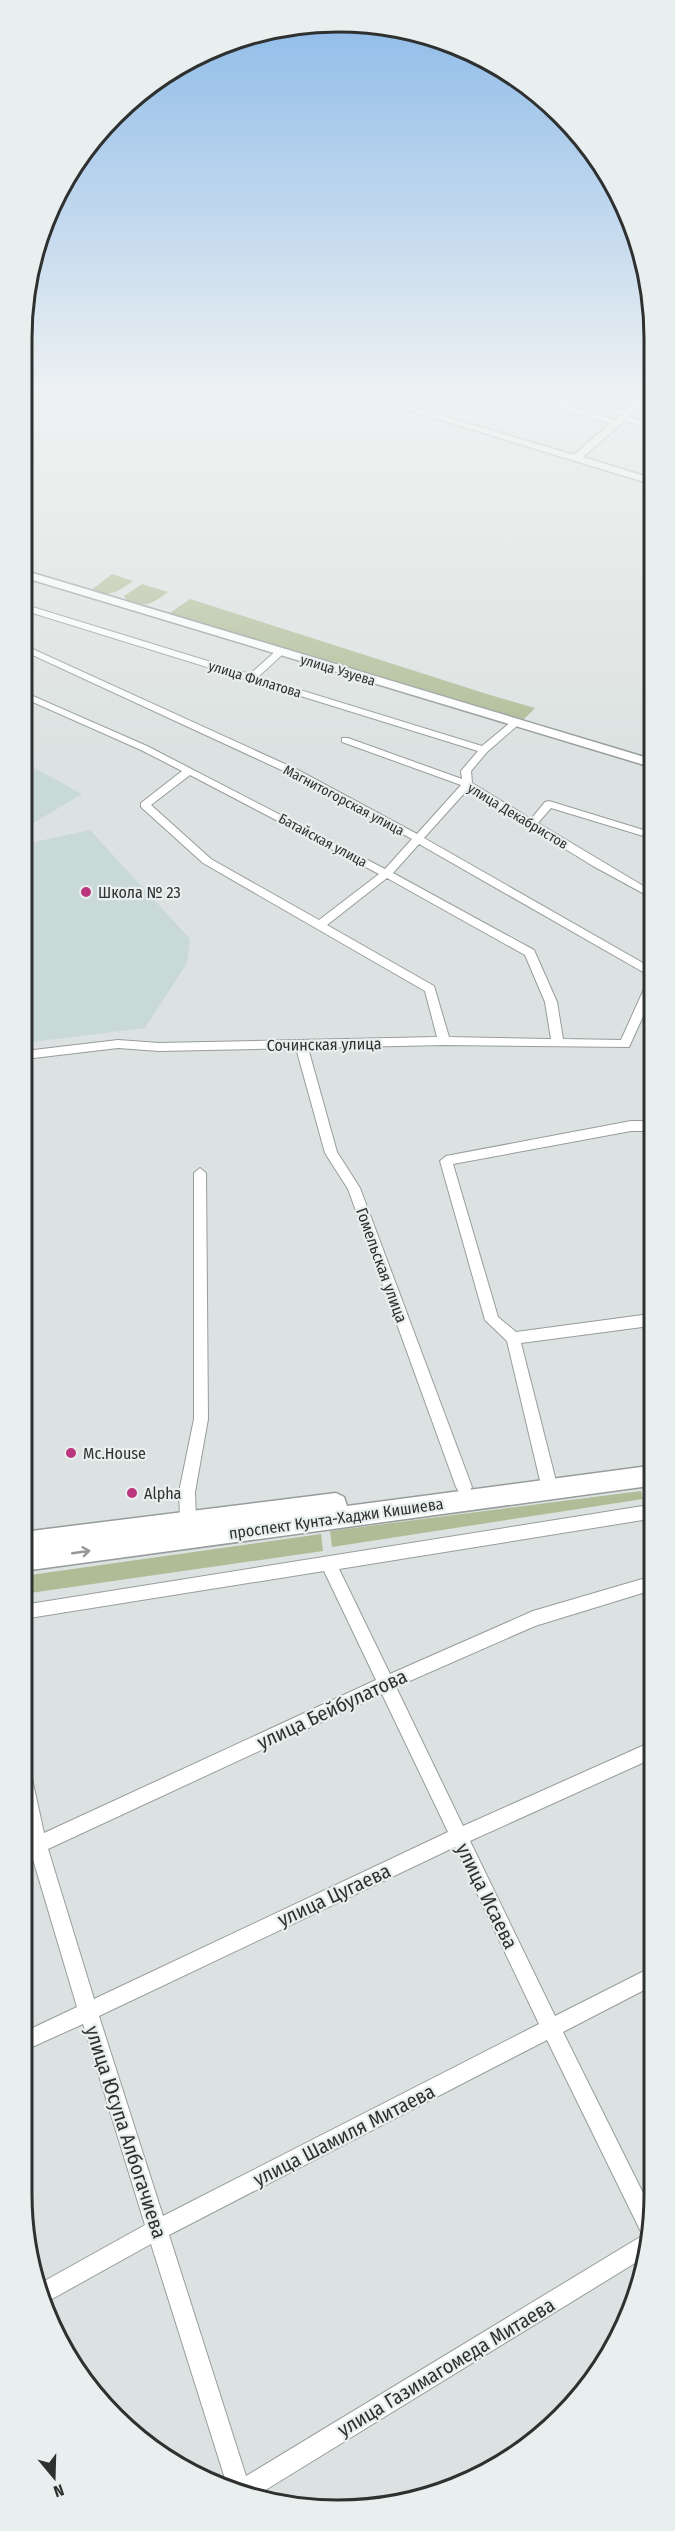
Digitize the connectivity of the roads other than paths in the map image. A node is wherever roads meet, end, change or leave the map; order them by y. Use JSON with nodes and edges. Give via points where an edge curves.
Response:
{"nodes":[{"id":1,"x":32,"y":576,"type":"edge"},
{"id":2,"x":32,"y":610,"type":"edge"},
{"id":3,"x":32,"y":652,"type":"edge"},
{"id":4,"x":279,"y":652,"type":"junction"},
{"id":5,"x":251,"y":678,"type":"junction"},
{"id":6,"x":32,"y":699,"type":"edge"},
{"id":7,"x":515,"y":723,"type":"junction"},
{"id":8,"x":345,"y":740,"type":"dead end"},
{"id":9,"x":484,"y":750,"type":"junction"},
{"id":10,"x":644,"y":761,"type":"edge"},
{"id":11,"x":189,"y":771,"type":"junction"},
{"id":12,"x":467,"y":783,"type":"junction"},
{"id":13,"x":532,"y":824,"type":"junction"},
{"id":14,"x":644,"y":833,"type":"edge"},
{"id":15,"x":417,"y":838,"type":"junction"},
{"id":16,"x":387,"y":873,"type":"junction"},
{"id":17,"x":644,"y":890,"type":"edge"},
{"id":18,"x":319,"y":926,"type":"junction"},
{"id":19,"x":644,"y":969,"type":"edge"},
{"id":20,"x":644,"y":1002,"type":"edge"},
{"id":21,"x":444,"y":1041,"type":"junction"},
{"id":22,"x":558,"y":1042,"type":"junction"},
{"id":23,"x":301,"y":1044,"type":"junction"},
{"id":24,"x":32,"y":1054,"type":"edge"},
{"id":25,"x":644,"y":1126,"type":"edge"},
{"id":26,"x":200,"y":1173,"type":"dead end"},
{"id":27,"x":644,"y":1321,"type":"edge"},
{"id":28,"x":513,"y":1338,"type":"junction"},
{"id":29,"x":644,"y":1465,"type":"edge"},
{"id":30,"x":644,"y":1476,"type":"edge"},
{"id":31,"x":548,"y":1483,"type":"junction"},
{"id":32,"x":464,"y":1487,"type":"junction"},
{"id":33,"x":644,"y":1513,"type":"edge"},
{"id":34,"x":188,"y":1522,"type":"junction"},
{"id":35,"x":32,"y":1542,"type":"edge"},
{"id":36,"x":121,"y":1547,"type":"junction"},
{"id":37,"x":32,"y":1559,"type":"edge"},
{"id":38,"x":328,"y":1564,"type":"junction"},
{"id":39,"x":644,"y":1586,"type":"edge"},
{"id":40,"x":32,"y":1611,"type":"edge"},
{"id":41,"x":385,"y":1684,"type":"junction"},
{"id":42,"x":644,"y":1753,"type":"edge"},
{"id":43,"x":458,"y":1837,"type":"junction"},
{"id":44,"x":32,"y":1848,"type":"edge"},
{"id":45,"x":32,"y":1855,"type":"edge"},
{"id":46,"x":644,"y":1980,"type":"edge"},
{"id":47,"x":88,"y":2011,"type":"junction"},
{"id":48,"x":551,"y":2029,"type":"junction"},
{"id":49,"x":32,"y":2038,"type":"edge"},
{"id":50,"x":643,"y":2215,"type":"edge"},
{"id":51,"x":157,"y":2230,"type":"junction"},
{"id":52,"x":638,"y":2250,"type":"edge"},
{"id":53,"x":47,"y":2290,"type":"edge"},
{"id":54,"x":237,"y":2482,"type":"edge"},
{"id":55,"x":250,"y":2486,"type":"edge"}],
"edges":[{"from":1,"to":4,"type":"street","name":"улица Узуева"},
{"from":2,"to":5,"type":"street","name":"улица Филатова"},
{"from":3,"to":15,"type":"street","name":"Магнитогорская улица","via":[[294,772]]},
{"from":4,"to":5,"type":"street"},
{"from":4,"to":7,"type":"street","name":"улица Узуева"},
{"from":5,"to":9,"type":"street","name":"улица Филатова"},
{"from":6,"to":11,"type":"street","name":"Батайская улица"},
{"from":7,"to":9,"type":"street"},
{"from":7,"to":10,"type":"street","name":"улица Узуева"},
{"from":8,"to":12,"type":"street","name":"улица Декабристов"},
{"from":9,"to":12,"type":"street","via":[[466,771]]},
{"from":11,"to":16,"type":"street","name":"Батайская улица"},
{"from":11,"to":18,"type":"street","via":[[145,805],[207,861]]},
{"from":12,"to":13,"type":"street","name":"улица Декабристов"},
{"from":12,"to":15,"type":"street"},
{"from":13,"to":14,"type":"street","via":[[549,804]]},
{"from":13,"to":17,"type":"street","name":"улица Декабристов"},
{"from":15,"to":16,"type":"street"},
{"from":15,"to":19,"type":"street","name":"Магнитогорская улица"},
{"from":16,"to":18,"type":"street"},
{"from":16,"to":22,"type":"street","name":"Батайская улица","via":[[530,952],[551,1002]]},
{"from":18,"to":21,"type":"street","via":[[430,989]]},
{"from":20,"to":22,"type":"street","name":"Сочинская улица","via":[[625,1044]]},
{"from":21,"to":22,"type":"street","name":"Сочинская улица"},
{"from":21,"to":23,"type":"street","name":"Сочинская улица"},
{"from":23,"to":24,"type":"street","name":"Сочинская улица","via":[[118,1044]]},
{"from":23,"to":32,"type":"street","name":"Гомельская улица","via":[[331,1153],[354,1188]]},
{"from":25,"to":28,"type":"street","via":[[446,1161],[492,1320]]},
{"from":26,"to":34,"type":"street","via":[[201,1419],[187,1492]]},
{"from":27,"to":28,"type":"street"},
{"from":28,"to":31,"type":"street"},
{"from":29,"to":31,"type":"main road","name":"проспект Кунта-Хаджи Кишиева"},
{"from":30,"to":31,"type":"main road","name":"проспект Кунта-Хаджи Кишиева"},
{"from":31,"to":32,"type":"main road","name":"проспект Кунта-Хаджи Кишиева"},
{"from":31,"to":36,"type":"main road","name":"проспект Кунта-Хаджи Кишиева"},
{"from":32,"to":34,"type":"main road","name":"проспект Кунта-Хаджи Кишиева"},
{"from":33,"to":38,"type":"street"},
{"from":34,"to":35,"type":"main road","name":"проспект Кунта-Хаджи Кишиева"},
{"from":34,"to":36,"type":"street"},
{"from":37,"to":36,"type":"main road","name":"проспект Кунта-Хаджи Кишиева","one_way":true},
{"from":38,"to":40,"type":"street"},
{"from":38,"to":41,"type":"street","name":"улица Исаева"},
{"from":39,"to":41,"type":"street","name":"улица Бейбулатова","via":[[533,1619]]},
{"from":41,"to":43,"type":"street","name":"улица Исаева"},
{"from":41,"to":44,"type":"street","name":"улица Бейбулатова"},
{"from":42,"to":43,"type":"street","name":"улица Цугаева"},
{"from":43,"to":47,"type":"street","name":"улица Цугаева"},
{"from":43,"to":48,"type":"street","name":"улица Исаева"},
{"from":45,"to":47,"type":"street","name":"улица Юсупа Албогачиева"},
{"from":46,"to":48,"type":"street","name":"улица Шамиля Митаева"},
{"from":47,"to":49,"type":"street","name":"улица Цугаева"},
{"from":47,"to":51,"type":"street","name":"улица Юсупа Албогачиева"},
{"from":48,"to":50,"type":"street","name":"улица Исаева"},
{"from":48,"to":51,"type":"street","name":"улица Шамиля Митаева"},
{"from":51,"to":53,"type":"street","name":"улица Шамиля Митаева"},
{"from":51,"to":54,"type":"street","name":"улица Юсупа Албогачиева"},
{"from":52,"to":55,"type":"street","name":"улица Газимагомеда Митаева"}]}
